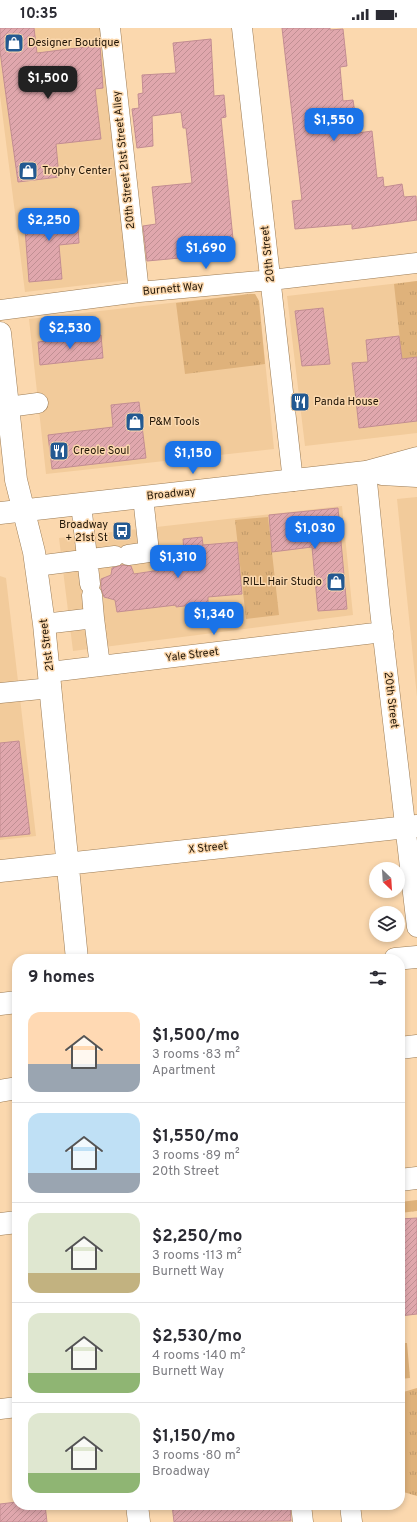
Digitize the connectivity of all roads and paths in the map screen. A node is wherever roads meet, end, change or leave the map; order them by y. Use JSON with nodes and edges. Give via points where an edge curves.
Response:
{"nodes":[{"id":1,"x":110,"y":28,"type":"edge"},
{"id":2,"x":242,"y":28,"type":"edge"},
{"id":3,"x":417,"y":263,"type":"edge"},
{"id":4,"x":271,"y":280,"type":"junction"},
{"id":5,"x":139,"y":292,"type":"junction"},
{"id":6,"x":0,"y":310,"type":"edge"},
{"id":7,"x":0,"y":333,"type":"edge"},
{"id":8,"x":38,"y":403,"type":"dead end"},
{"id":9,"x":8,"y":407,"type":"junction"},
{"id":10,"x":6,"y":445,"type":"edge"},
{"id":11,"x":417,"y":458,"type":"edge"},
{"id":12,"x":366,"y":472,"type":"junction"},
{"id":13,"x":417,"y":476,"type":"edge"},
{"id":14,"x":293,"y":481,"type":"junction"},
{"id":15,"x":143,"y":497,"type":"junction"},
{"id":16,"x":81,"y":504,"type":"junction"},
{"id":17,"x":23,"y":510,"type":"junction"},
{"id":18,"x":0,"y":512,"type":"edge"},
{"id":19,"x":89,"y":559,"type":"junction"},
{"id":20,"x":36,"y":566,"type":"junction"},
{"id":21,"x":94,"y":618,"type":"junction"},
{"id":22,"x":44,"y":624,"type":"junction"},
{"id":23,"x":382,"y":632,"type":"junction"},
{"id":24,"x":100,"y":666,"type":"junction"},
{"id":25,"x":51,"y":680,"type":"junction"},
{"id":26,"x":0,"y":693,"type":"edge"},
{"id":27,"x":412,"y":826,"type":"edge"},
{"id":28,"x":67,"y":864,"type":"junction"},
{"id":29,"x":0,"y":871,"type":"edge"},
{"id":30,"x":417,"y":927,"type":"edge"},
{"id":31,"x":76,"y":954,"type":"edge"},
{"id":32,"x":417,"y":956,"type":"edge"},
{"id":33,"x":405,"y":958,"type":"edge"},
{"id":34,"x":12,"y":1003,"type":"edge"},
{"id":35,"x":0,"y":1004,"type":"edge"},
{"id":36,"x":417,"y":1046,"type":"edge"},
{"id":37,"x":405,"y":1047,"type":"edge"},
{"id":38,"x":12,"y":1088,"type":"edge"},
{"id":39,"x":0,"y":1089,"type":"edge"},
{"id":40,"x":417,"y":1178,"type":"edge"},
{"id":41,"x":405,"y":1179,"type":"edge"},
{"id":42,"x":12,"y":1223,"type":"edge"},
{"id":43,"x":0,"y":1224,"type":"edge"},
{"id":44,"x":12,"y":1407,"type":"edge"},
{"id":45,"x":0,"y":1408,"type":"edge"},
{"id":46,"x":138,"y":1510,"type":"edge"},
{"id":47,"x":302,"y":1510,"type":"edge"},
{"id":48,"x":351,"y":1510,"type":"edge"},
{"id":49,"x":139,"y":1522,"type":"edge"},
{"id":50,"x":303,"y":1522,"type":"edge"},
{"id":51,"x":352,"y":1522,"type":"edge"}],
"edges":[{"from":1,"to":5,"type":"street","name":"20th Street 21st Street Alley"},
{"from":2,"to":4,"type":"street","name":"20th Street"},
{"from":3,"to":4,"type":"street","name":"Burnett Way"},
{"from":4,"to":5,"type":"street","name":"Burnett Way"},
{"from":4,"to":14,"type":"street","name":"20th Street"},
{"from":5,"to":6,"type":"street","name":"Burnett Way"},
{"from":7,"to":9,"type":"main road","name":"21st Street"},
{"from":8,"to":9,"type":"street"},
{"from":9,"to":10,"type":"main road","name":"21st Street"},
{"from":10,"to":17,"type":"main road","name":"21st Street"},
{"from":11,"to":12,"type":"main road","name":"Broadway"},
{"from":12,"to":13,"type":"main road","name":"Broadway"},
{"from":12,"to":14,"type":"main road","name":"Broadway"},
{"from":12,"to":23,"type":"street","name":"20th Street"},
{"from":14,"to":15,"type":"main road","name":"Broadway"},
{"from":15,"to":16,"type":"main road","name":"Broadway"},
{"from":15,"to":19,"type":"street","via":[[149,552]]},
{"from":16,"to":17,"type":"main road","name":"Broadway"},
{"from":16,"to":19,"type":"street"},
{"from":17,"to":18,"type":"main road","name":"Broadway"},
{"from":17,"to":20,"type":"main road","name":"21st Street"},
{"from":19,"to":20,"type":"street"},
{"from":19,"to":21,"type":"street"},
{"from":20,"to":22,"type":"main road","name":"21st Street"},
{"from":21,"to":22,"type":"street"},
{"from":21,"to":24,"type":"street"},
{"from":22,"to":25,"type":"main road","name":"21st Street"},
{"from":23,"to":24,"type":"street","name":"Yale Street"},
{"from":23,"to":27,"type":"street","name":"20th Street"},
{"from":24,"to":25,"type":"street","name":"Yale Street"},
{"from":25,"to":26,"type":"street","name":"Yale Street"},
{"from":25,"to":28,"type":"main road","name":"21st Street"},
{"from":27,"to":28,"type":"main road","name":"X Street"},
{"from":27,"to":30,"type":"street","name":"20th Street"},
{"from":28,"to":29,"type":"main road","name":"X Street"},
{"from":28,"to":31,"type":"main road","name":"21st Street"},
{"from":32,"to":33,"type":"main road"},
{"from":34,"to":35,"type":"main road"},
{"from":36,"to":37,"type":"main road"},
{"from":38,"to":39,"type":"main road"},
{"from":40,"to":41,"type":"main road"},
{"from":42,"to":43,"type":"main road"},
{"from":44,"to":45,"type":"street"},
{"from":46,"to":49,"type":"main road"},
{"from":47,"to":50,"type":"street"},
{"from":48,"to":51,"type":"street"}]}
